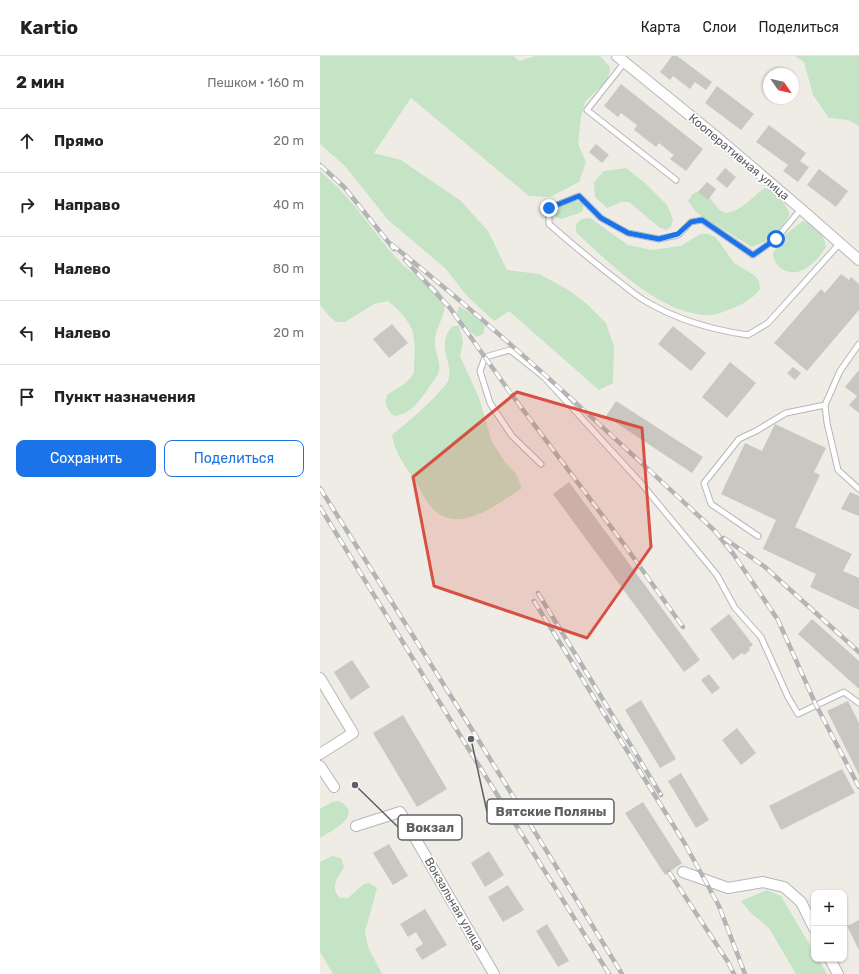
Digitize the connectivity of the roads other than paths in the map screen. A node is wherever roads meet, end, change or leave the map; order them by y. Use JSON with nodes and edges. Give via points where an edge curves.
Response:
{"nodes":[{"id":1,"x":621,"y":59,"type":"edge"},
{"id":2,"x":676,"y":180,"type":"dead end"},
{"id":3,"x":802,"y":209,"type":"junction"},
{"id":4,"x":840,"y":243,"type":"junction"},
{"id":5,"x":859,"y":260,"type":"edge"},
{"id":6,"x":859,"y":344,"type":"edge"},
{"id":7,"x":825,"y":405,"type":"junction"},
{"id":8,"x":541,"y":464,"type":"dead end"},
{"id":9,"x":859,"y":489,"type":"edge"},
{"id":10,"x":758,"y":536,"type":"dead end"},
{"id":11,"x":320,"y":678,"type":"edge"},
{"id":12,"x":859,"y":703,"type":"edge"},
{"id":13,"x":320,"y":754,"type":"edge"},
{"id":14,"x":320,"y":766,"type":"edge"},
{"id":15,"x":334,"y":787,"type":"dead end"},
{"id":16,"x":356,"y":826,"type":"dead end"},
{"id":17,"x":683,"y":872,"type":"dead end"},
{"id":18,"x":813,"y":926,"type":"edge"},
{"id":19,"x":832,"y":962,"type":"edge"},
{"id":20,"x":494,"y":974,"type":"edge"},
{"id":21,"x":838,"y":974,"type":"edge"}],
"edges":[{"from":1,"to":2,"type":"lane","via":[[587,110]]},
{"from":1,"to":3,"type":"street","name":"Кооперативная улица"},
{"from":3,"to":4,"type":"street","name":"Кооперативная улица"},
{"from":3,"to":4,"type":"lane","via":[[776,239],[753,255],[702,220],[691,222],[678,234],[659,239],[628,233],[601,218],[579,196],[549,208],[549,224],[599,267],[646,301],[694,323],[725,332],[748,335],[768,323]]},
{"from":4,"to":5,"type":"street","name":"Кооперативная улица"},
{"from":6,"to":7,"type":"lane","via":[[840,371]]},
{"from":7,"to":9,"type":"lane","via":[[838,470]]},
{"from":7,"to":10,"type":"lane","via":[[786,413],[756,431],[738,438],[704,483],[711,504]]},
{"from":8,"to":12,"type":"lane","via":[[512,436],[490,404],[480,371],[485,357],[510,350],[544,377],[641,483],[717,575],[735,608],[761,637],[798,714],[844,692]]},
{"from":11,"to":13,"type":"street","via":[[353,733]]},
{"from":14,"to":15,"type":"street"},
{"from":16,"to":20,"type":"street","name":"Вокзальная улица","via":[[400,812]]},
{"from":17,"to":18,"type":"street","via":[[728,888],[763,882],[784,887],[801,902]]},
{"from":19,"to":21,"type":"street"}]}
